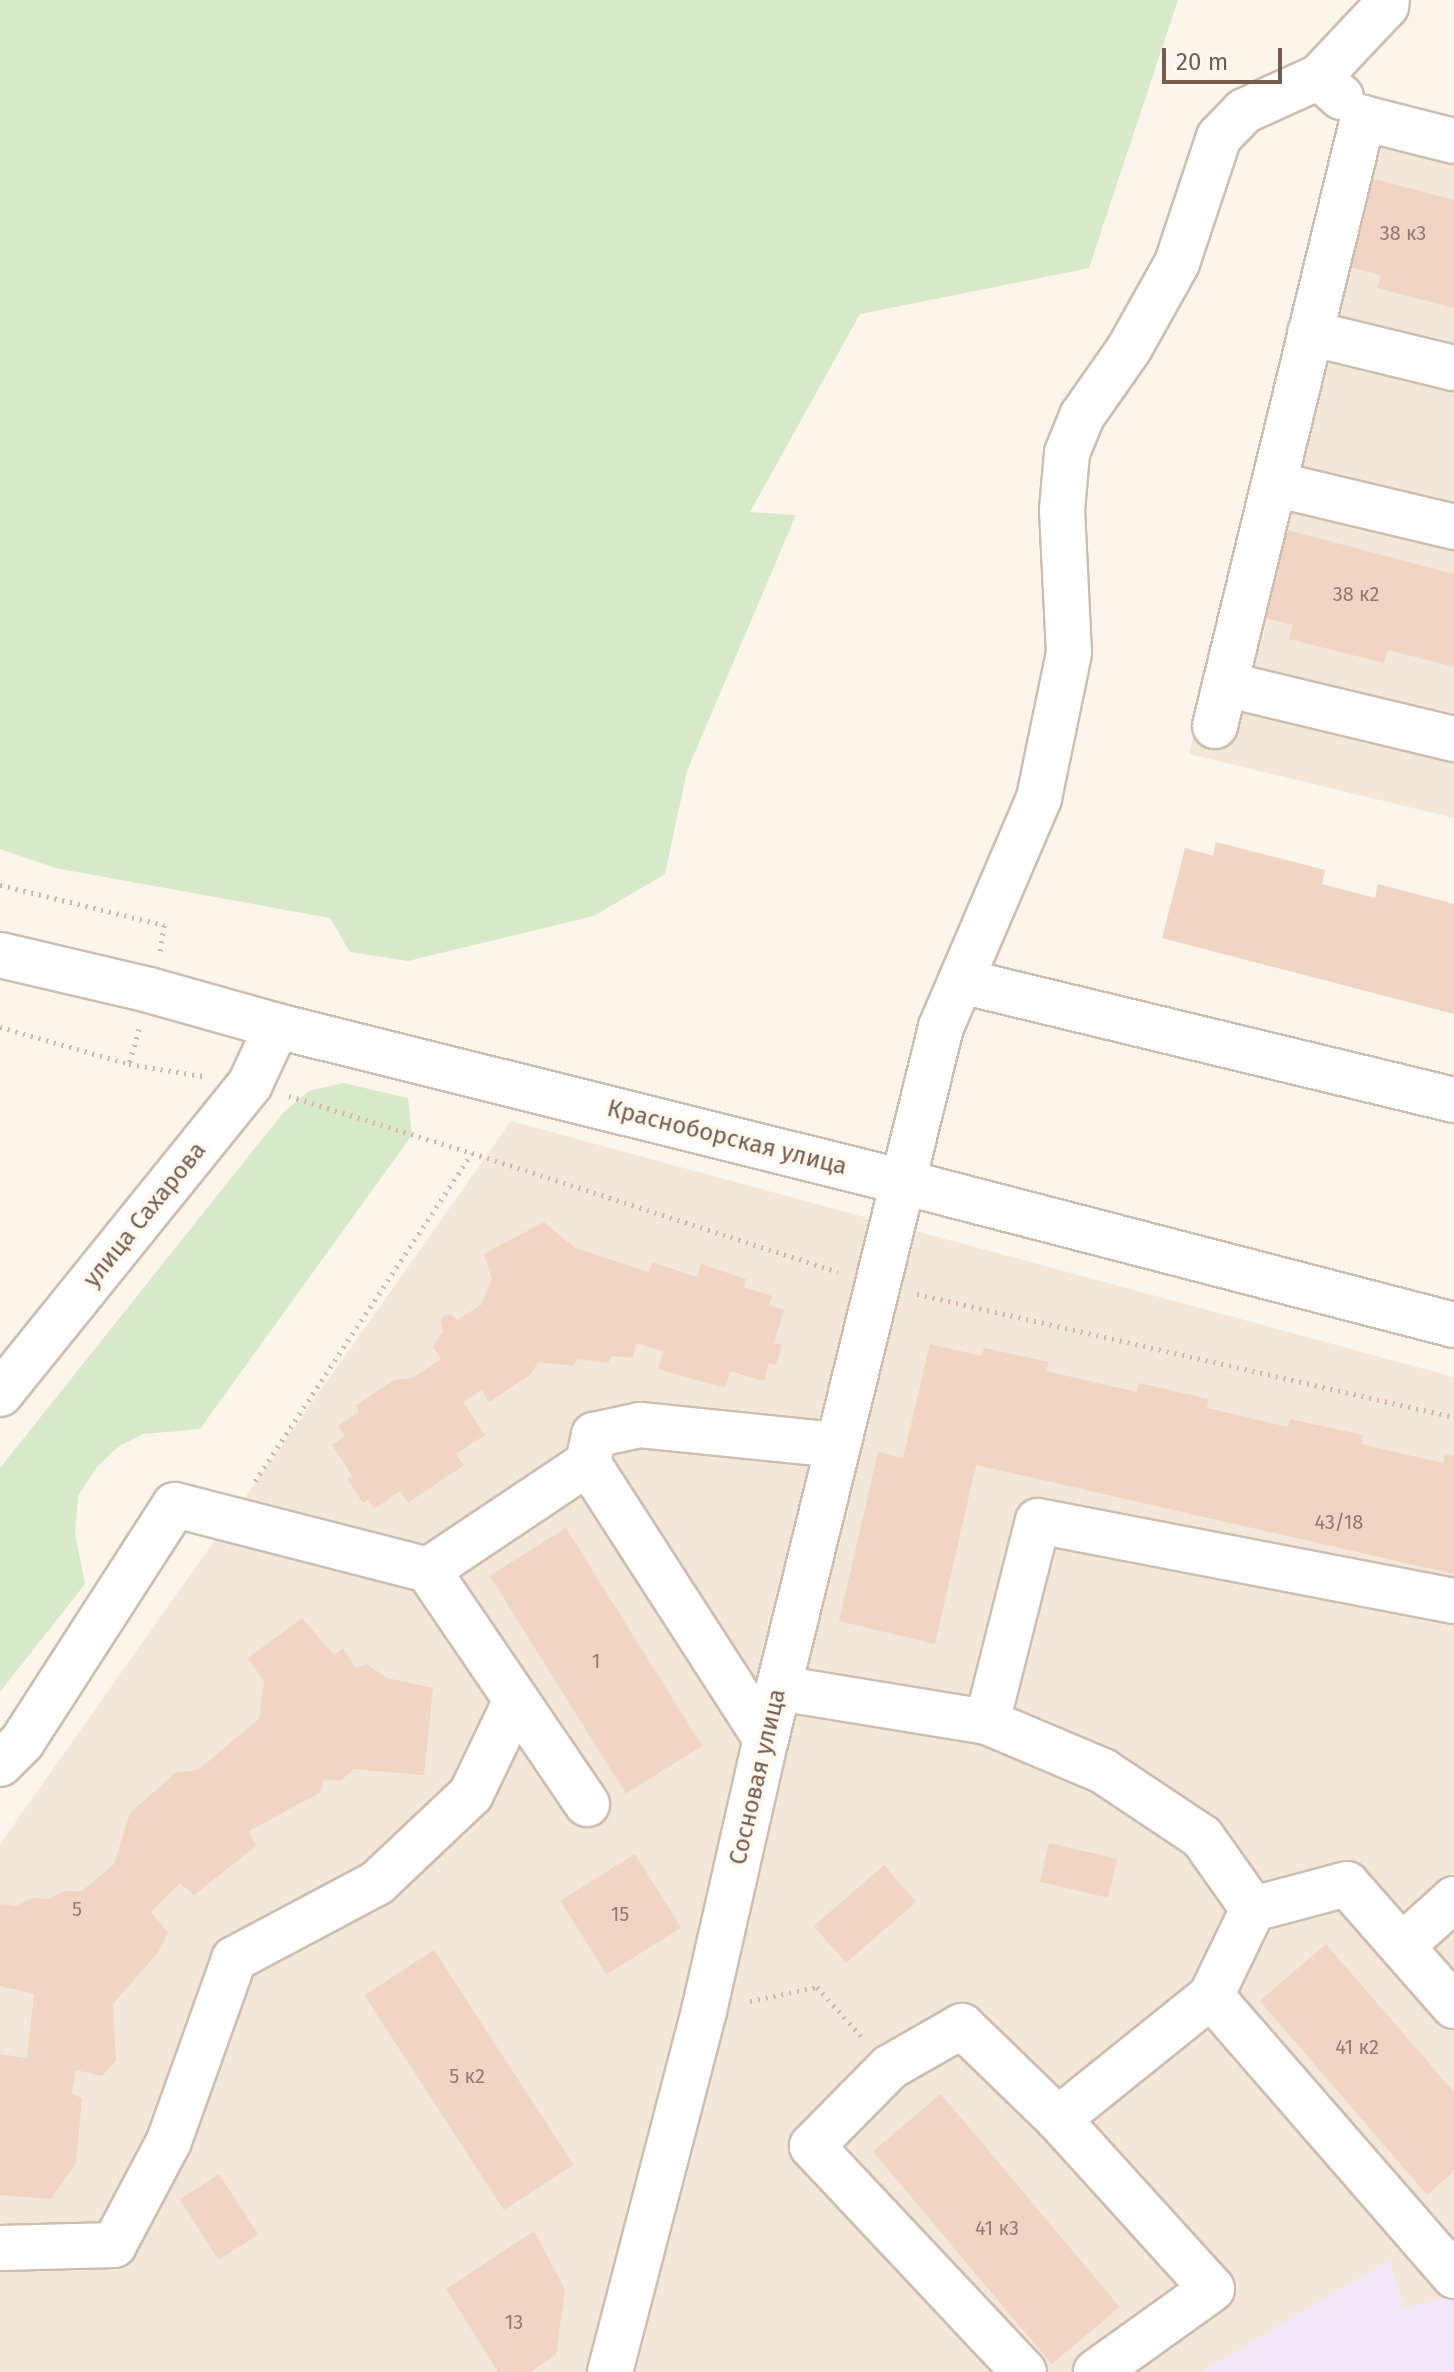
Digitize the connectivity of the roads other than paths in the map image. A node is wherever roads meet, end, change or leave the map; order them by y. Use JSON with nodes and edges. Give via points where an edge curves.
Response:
{"nodes":[{"id":1,"x":1387,"y":0,"type":"edge"},
{"id":2,"x":1319,"y":77,"type":"junction"},
{"id":3,"x":1363,"y":118,"type":"junction"},
{"id":4,"x":1454,"y":141,"type":"edge"},
{"id":5,"x":1310,"y":333,"type":"junction"},
{"id":6,"x":1454,"y":368,"type":"edge"},
{"id":7,"x":1274,"y":484,"type":"junction"},
{"id":8,"x":1454,"y":527,"type":"edge"},
{"id":9,"x":1225,"y":684,"type":"junction"},
{"id":10,"x":1215,"y":726,"type":"dead end"},
{"id":11,"x":1454,"y":739,"type":"edge"},
{"id":12,"x":0,"y":955,"type":"edge"},
{"id":13,"x":961,"y":981,"type":"junction"},
{"id":14,"x":277,"y":1026,"type":"junction"},
{"id":15,"x":1454,"y":1100,"type":"edge"},
{"id":16,"x":903,"y":1182,"type":"junction"},
{"id":17,"x":1454,"y":1325,"type":"edge"},
{"id":18,"x":0,"y":1394,"type":"edge"},
{"id":19,"x":838,"y":1445,"type":"junction"},
{"id":20,"x":588,"y":1463,"type":"junction"},
{"id":21,"x":428,"y":1570,"type":"junction"},
{"id":22,"x":1454,"y":1601,"type":"edge"},
{"id":23,"x":779,"y":1688,"type":"junction"},
{"id":24,"x":516,"y":1700,"type":"junction"},
{"id":25,"x":987,"y":1722,"type":"junction"},
{"id":26,"x":766,"y":1739,"type":"junction"},
{"id":27,"x":0,"y":1764,"type":"edge"},
{"id":28,"x":587,"y":1804,"type":"dead end"},
{"id":29,"x":1454,"y":1899,"type":"edge"},
{"id":30,"x":1253,"y":1909,"type":"junction"},
{"id":31,"x":1402,"y":1946,"type":"junction"},
{"id":32,"x":1211,"y":1996,"type":"junction"},
{"id":33,"x":1454,"y":2006,"type":"edge"},
{"id":34,"x":1058,"y":2119,"type":"junction"},
{"id":35,"x":0,"y":2248,"type":"edge"},
{"id":36,"x":1454,"y":2276,"type":"edge"},
{"id":37,"x":610,"y":2372,"type":"edge"},
{"id":38,"x":1024,"y":2372,"type":"edge"},
{"id":39,"x":1096,"y":2372,"type":"edge"}],
"edges":[{"from":1,"to":2,"type":"street"},
{"from":2,"to":3,"type":"street"},
{"from":2,"to":13,"type":"street","name":"Сосновая улица","via":[[1244,111],[1219,137],[1177,263],[1129,349],[1082,416],[1067,453],[1062,510],[1069,653],[1039,798]]},
{"from":3,"to":4,"type":"street"},
{"from":3,"to":5,"type":"street"},
{"from":5,"to":6,"type":"street"},
{"from":5,"to":7,"type":"street"},
{"from":7,"to":8,"type":"street"},
{"from":7,"to":9,"type":"street"},
{"from":9,"to":10,"type":"street"},
{"from":9,"to":11,"type":"street"},
{"from":12,"to":14,"type":"street","name":"Красноборская улица"},
{"from":13,"to":15,"type":"street"},
{"from":13,"to":16,"type":"street","name":"Сосновая улица","via":[[941,1027]]},
{"from":14,"to":16,"type":"street","name":"Красноборская улица"},
{"from":14,"to":18,"type":"street","name":"улица Сахарова","via":[[250,1084]]},
{"from":16,"to":17,"type":"street","name":"Красноборская улица"},
{"from":16,"to":19,"type":"street","name":"Сосновая улица"},
{"from":19,"to":20,"type":"street","via":[[640,1425],[594,1435]]},
{"from":19,"to":23,"type":"street","name":"Сосновая улица"},
{"from":20,"to":21,"type":"street"},
{"from":20,"to":26,"type":"street"},
{"from":21,"to":24,"type":"street"},
{"from":21,"to":27,"type":"street","via":[[175,1505],[22,1742]]},
{"from":22,"to":25,"type":"street","via":[[1038,1521]]},
{"from":23,"to":25,"type":"street"},
{"from":23,"to":26,"type":"street","name":"Сосновая улица"},
{"from":24,"to":28,"type":"street"},
{"from":24,"to":35,"type":"street","via":[[471,1794],[377,1883],[234,1959],[169,2141],[114,2245]]},
{"from":25,"to":30,"type":"street","via":[[1103,1771],[1202,1837]]},
{"from":26,"to":37,"type":"street","name":"Сосновая улица","via":[[704,2011]]},
{"from":29,"to":31,"type":"street"},
{"from":30,"to":31,"type":"street","via":[[1347,1884]]},
{"from":30,"to":32,"type":"street"},
{"from":31,"to":33,"type":"street"},
{"from":32,"to":34,"type":"street"},
{"from":32,"to":36,"type":"street"},
{"from":34,"to":38,"type":"street","via":[[962,2026],[890,2067],[812,2146]]},
{"from":34,"to":39,"type":"street","via":[[1212,2289]]}]}
